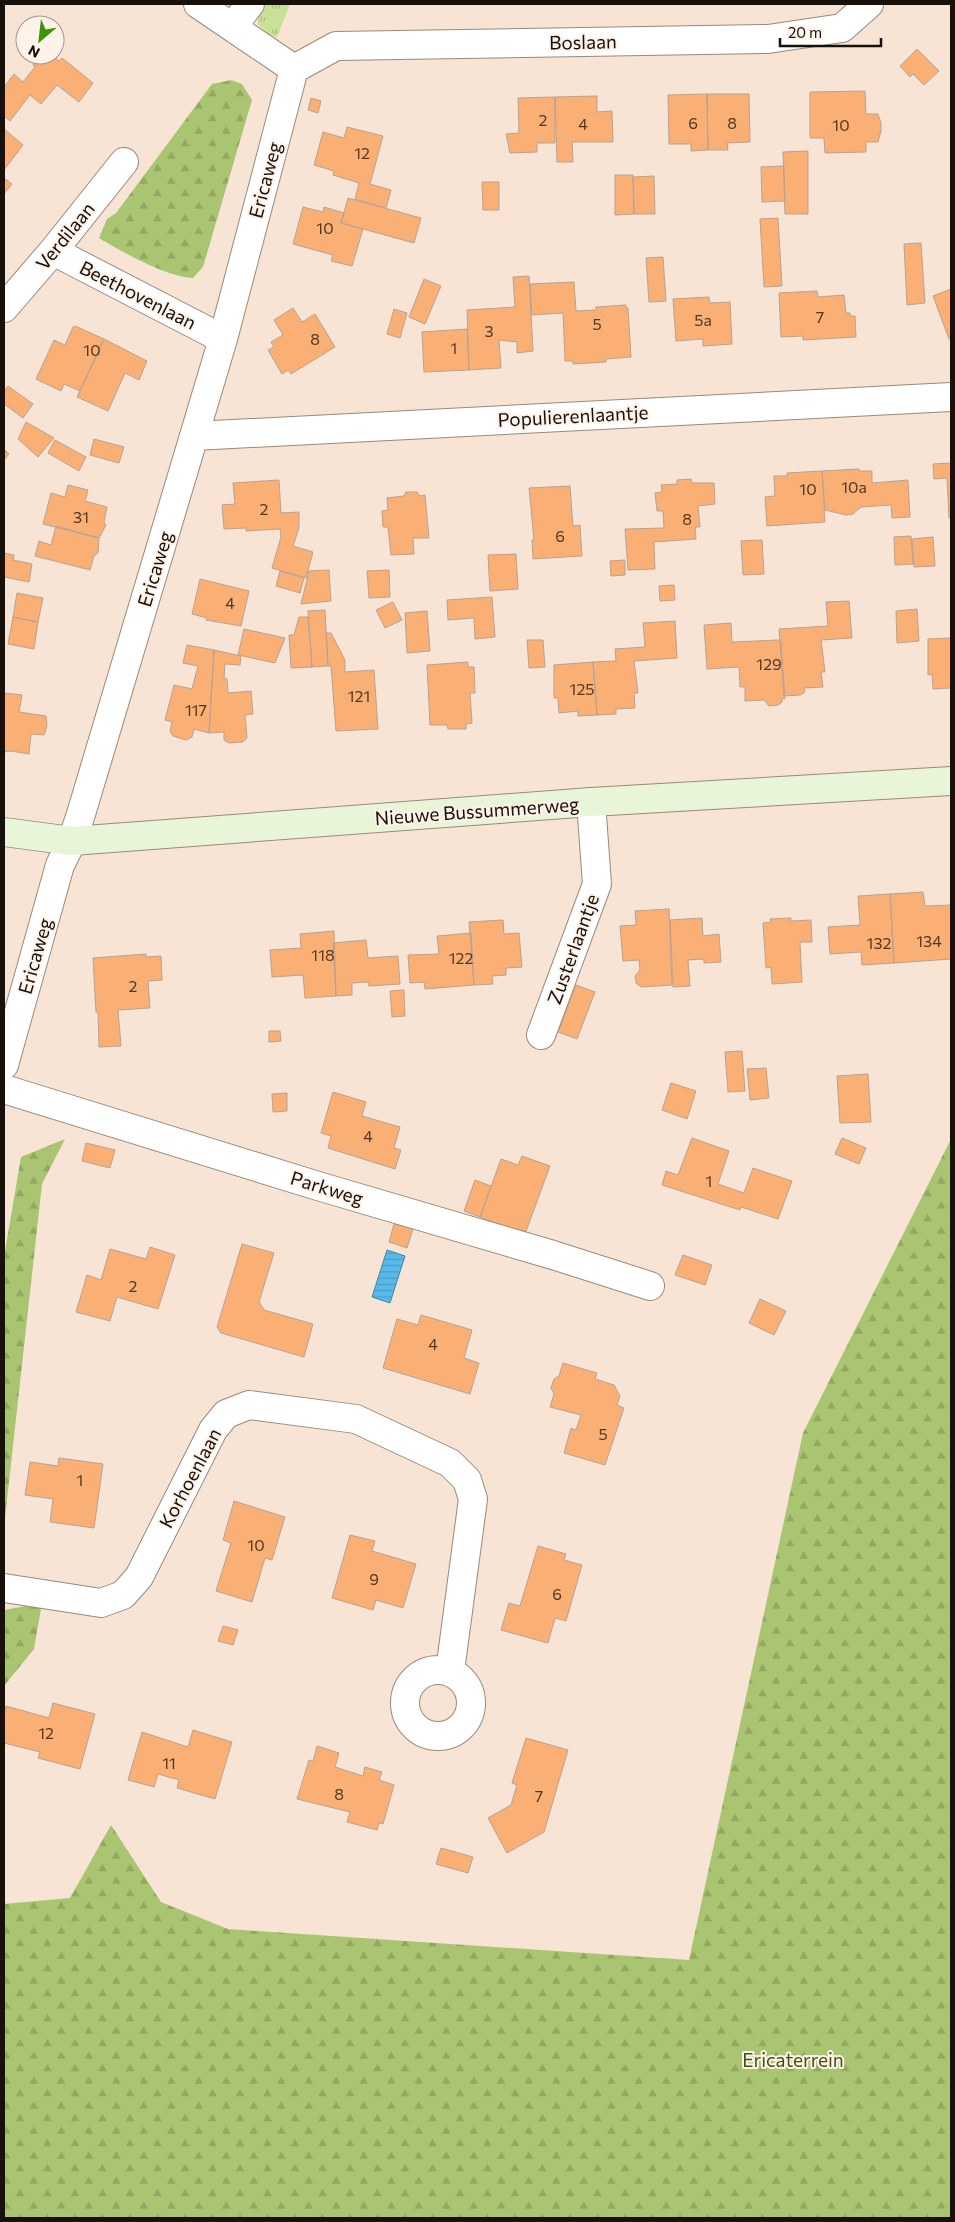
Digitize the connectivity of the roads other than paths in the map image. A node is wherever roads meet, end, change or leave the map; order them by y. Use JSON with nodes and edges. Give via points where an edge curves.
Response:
{"nodes":[{"id":1,"x":198,"y":4,"type":"edge"},
{"id":2,"x":250,"y":4,"type":"edge"},
{"id":3,"x":869,"y":4,"type":"edge"},
{"id":4,"x":233,"y":26,"type":"junction"},
{"id":5,"x":294,"y":69,"type":"junction"},
{"id":6,"x":124,"y":162,"type":"dead end"},
{"id":7,"x":54,"y":250,"type":"junction"},
{"id":8,"x":4,"y":308,"type":"edge"},
{"id":9,"x":223,"y":339,"type":"junction"},
{"id":10,"x":951,"y":397,"type":"edge"},
{"id":11,"x":195,"y":436,"type":"junction"},
{"id":12,"x":951,"y":781,"type":"edge"},
{"id":13,"x":591,"y":802,"type":"junction"},
{"id":14,"x":4,"y":832,"type":"edge"},
{"id":15,"x":72,"y":841,"type":"junction"},
{"id":16,"x":541,"y":1035,"type":"dead end"},
{"id":17,"x":4,"y":1065,"type":"edge"},
{"id":18,"x":4,"y":1090,"type":"edge"},
{"id":19,"x":650,"y":1286,"type":"dead end"},
{"id":20,"x":4,"y":1588,"type":"edge"},
{"id":21,"x":450,"y":1671,"type":"dead end"}],
"edges":[{"from":1,"to":4,"type":"street"},
{"from":2,"to":4,"type":"street"},
{"from":3,"to":5,"type":"street","name":"Boslaan","via":[[842,28],[768,39],[336,46]]},
{"from":4,"to":5,"type":"street"},
{"from":5,"to":9,"type":"street","name":"Ericaweg"},
{"from":6,"to":7,"type":"street","name":"Verdilaan"},
{"from":7,"to":8,"type":"street","name":"Verdilaan"},
{"from":7,"to":9,"type":"street","name":"Beethovenlaan"},
{"from":9,"to":11,"type":"street","name":"Ericaweg"},
{"from":10,"to":11,"type":"street","name":"Populierenlaantje"},
{"from":11,"to":15,"type":"street","name":"Ericaweg"},
{"from":12,"to":13,"type":"main road","name":"Nieuwe Bussummerweg"},
{"from":13,"to":15,"type":"main road","name":"Nieuwe Bussummerweg"},
{"from":13,"to":16,"type":"street","name":"Zusterlaantje","via":[[597,884]]},
{"from":14,"to":15,"type":"main road","name":"Nieuwe Bussummerweg"},
{"from":15,"to":17,"type":"street","name":"Ericaweg","via":[[60,865]]},
{"from":18,"to":19,"type":"street","name":"Parkweg"},
{"from":20,"to":21,"type":"street","name":"Korhoenlaan","via":[[101,1603],[123,1595],[139,1577],[213,1430],[226,1414],[249,1405],[356,1419],[450,1463],[467,1480],[473,1499]]}]}
